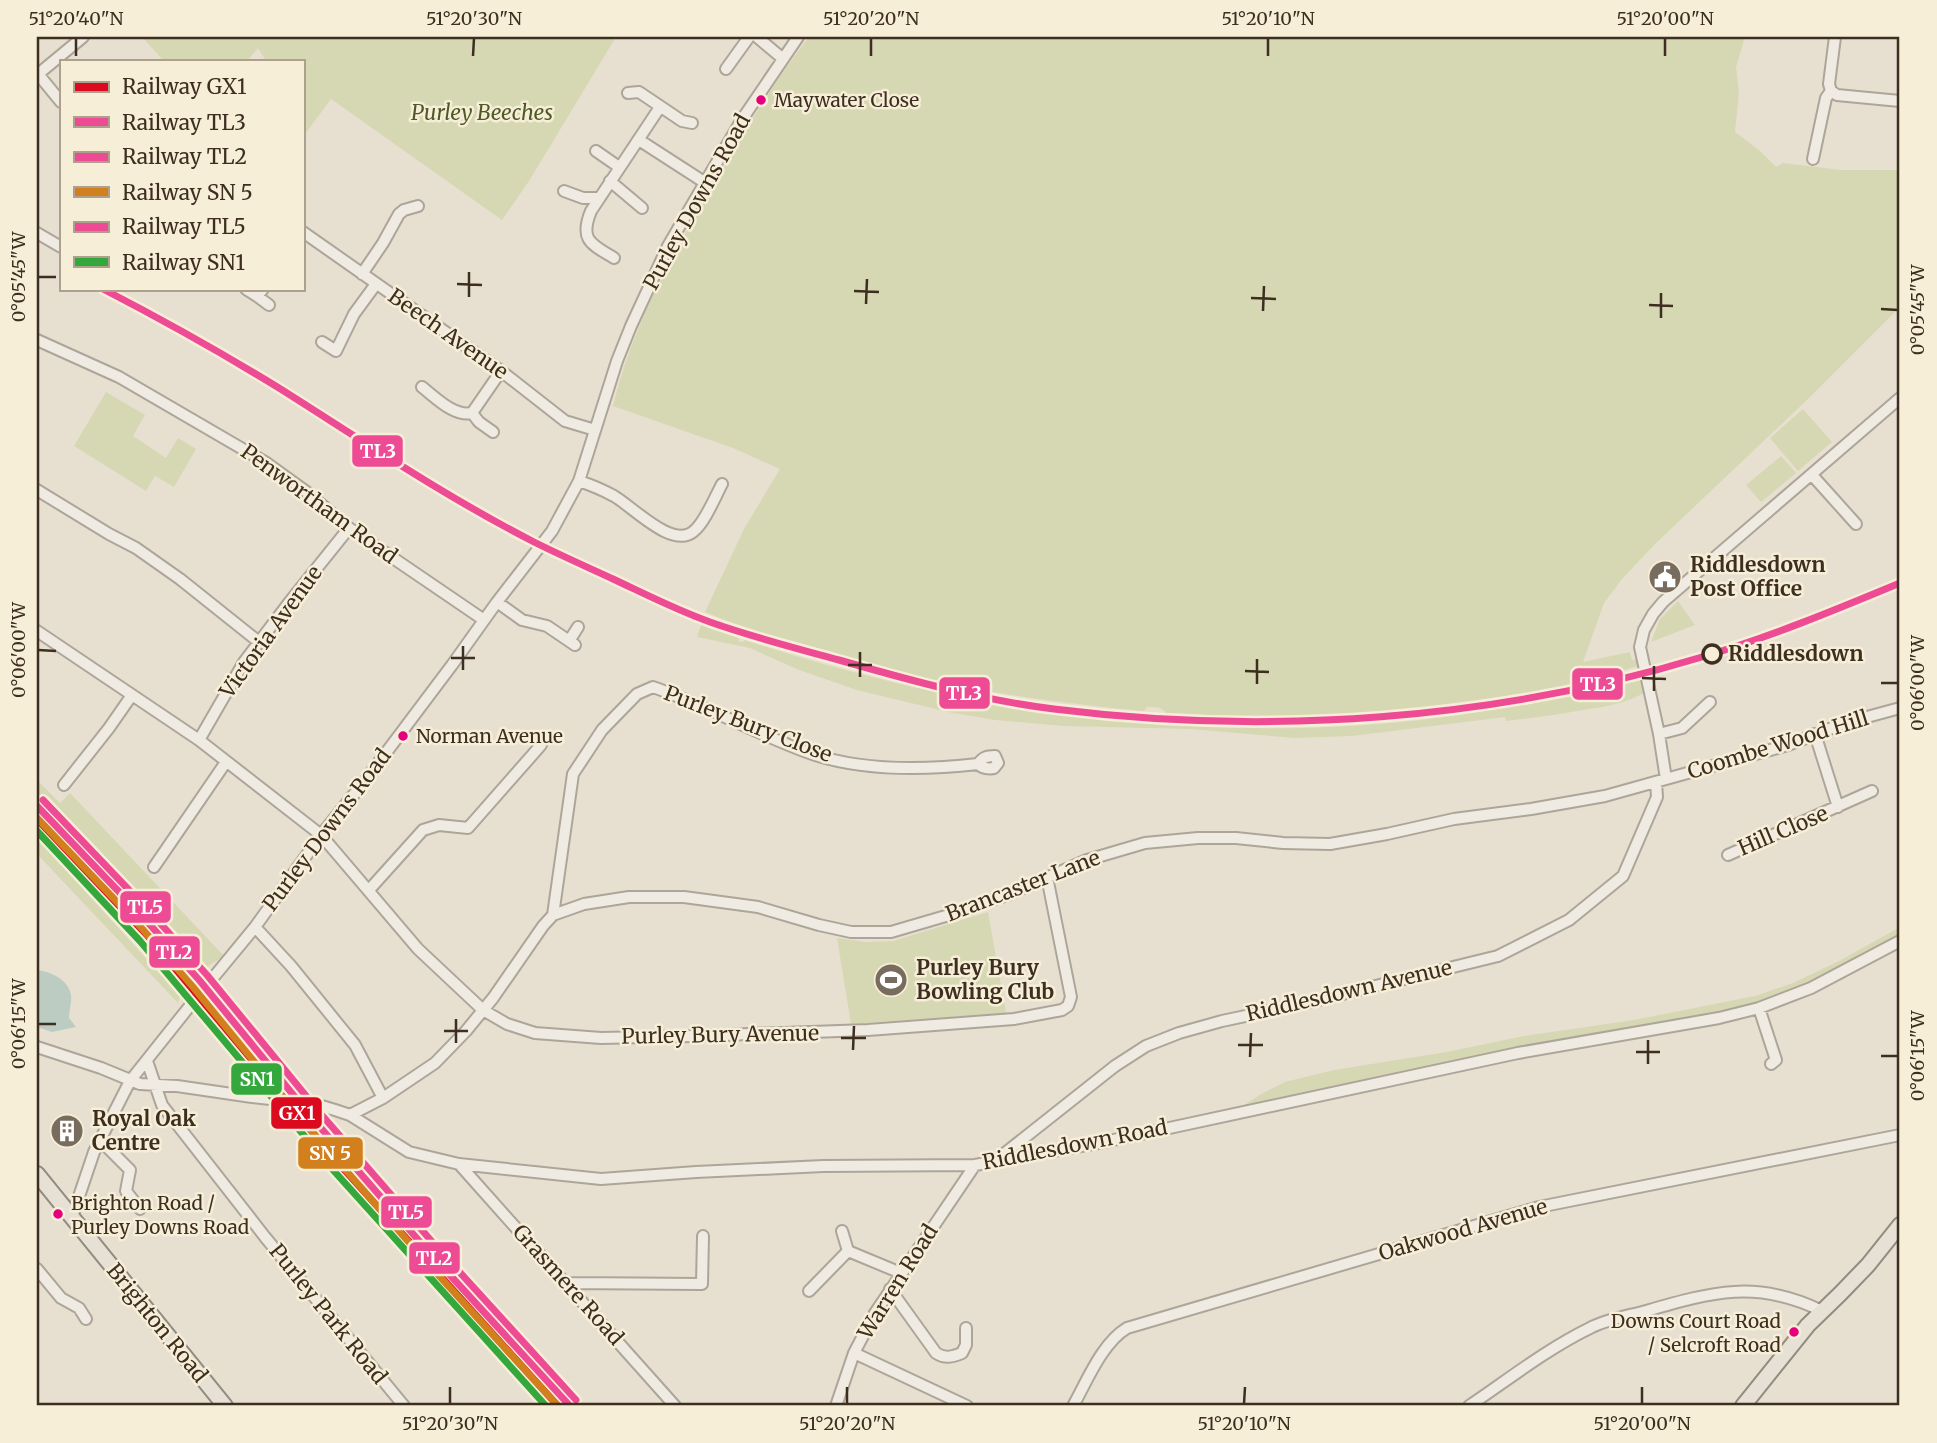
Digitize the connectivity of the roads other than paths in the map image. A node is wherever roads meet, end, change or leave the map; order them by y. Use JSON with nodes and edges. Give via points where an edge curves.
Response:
{"nodes":[{"id":1,"x":83,"y":37,"type":"edge"},
{"id":2,"x":749,"y":37,"type":"edge"},
{"id":3,"x":757,"y":37,"type":"edge"},
{"id":4,"x":798,"y":37,"type":"edge"},
{"id":5,"x":1835,"y":37,"type":"edge"},
{"id":6,"x":782,"y":58,"type":"junction"},
{"id":7,"x":726,"y":69,"type":"dead end"},
{"id":8,"x":38,"y":74,"type":"edge"},
{"id":9,"x":1831,"y":91,"type":"junction"},
{"id":10,"x":628,"y":93,"type":"dead end"},
{"id":11,"x":60,"y":101,"type":"edge"},
{"id":12,"x":1900,"y":101,"type":"edge"},
{"id":13,"x":660,"y":107,"type":"junction"},
{"id":14,"x":692,"y":123,"type":"dead end"},
{"id":15,"x":639,"y":140,"type":"junction"},
{"id":16,"x":596,"y":151,"type":"dead end"},
{"id":17,"x":1813,"y":159,"type":"dead end"},
{"id":18,"x":620,"y":167,"type":"junction"},
{"id":19,"x":610,"y":181,"type":"junction"},
{"id":20,"x":704,"y":183,"type":"junction"},
{"id":21,"x":564,"y":191,"type":"dead end"},
{"id":22,"x":599,"y":198,"type":"junction"},
{"id":23,"x":418,"y":206,"type":"dead end"},
{"id":24,"x":642,"y":208,"type":"dead end"},
{"id":25,"x":37,"y":233,"type":"edge"},
{"id":26,"x":304,"y":234,"type":"edge"},
{"id":27,"x":60,"y":246,"type":"edge"},
{"id":28,"x":614,"y":258,"type":"dead end"},
{"id":29,"x":362,"y":274,"type":"junction"},
{"id":30,"x":376,"y":284,"type":"junction"},
{"id":31,"x":260,"y":293,"type":"edge"},
{"id":32,"x":270,"y":305,"type":"dead end"},
{"id":33,"x":37,"y":340,"type":"edge"},
{"id":34,"x":322,"y":342,"type":"dead end"},
{"id":35,"x":336,"y":351,"type":"junction"},
{"id":36,"x":345,"y":358,"type":"dead end"},
{"id":37,"x":501,"y":371,"type":"junction"},
{"id":38,"x":422,"y":387,"type":"dead end"},
{"id":39,"x":1900,"y":398,"type":"edge"},
{"id":40,"x":472,"y":413,"type":"junction"},
{"id":41,"x":595,"y":430,"type":"junction"},
{"id":42,"x":493,"y":432,"type":"dead end"},
{"id":43,"x":1812,"y":475,"type":"junction"},
{"id":44,"x":579,"y":481,"type":"junction"},
{"id":45,"x":716,"y":488,"type":"dead end"},
{"id":46,"x":37,"y":490,"type":"edge"},
{"id":47,"x":1856,"y":524,"type":"dead end"},
{"id":48,"x":349,"y":528,"type":"junction"},
{"id":49,"x":497,"y":602,"type":"junction"},
{"id":50,"x":484,"y":620,"type":"junction"},
{"id":51,"x":578,"y":627,"type":"dead end"},
{"id":52,"x":37,"y":631,"type":"edge"},
{"id":53,"x":259,"y":642,"type":"junction"},
{"id":54,"x":132,"y":695,"type":"junction"},
{"id":55,"x":1710,"y":702,"type":"dead end"},
{"id":56,"x":1900,"y":708,"type":"edge"},
{"id":57,"x":1659,"y":734,"type":"junction"},
{"id":58,"x":1815,"y":734,"type":"junction"},
{"id":59,"x":199,"y":740,"type":"junction"},
{"id":60,"x":541,"y":745,"type":"dead end"},
{"id":61,"x":226,"y":762,"type":"junction"},
{"id":62,"x":978,"y":764,"type":"dead end"},
{"id":63,"x":1661,"y":781,"type":"junction"},
{"id":64,"x":64,"y":785,"type":"dead end"},
{"id":65,"x":1872,"y":790,"type":"dead end"},
{"id":66,"x":1838,"y":807,"type":"junction"},
{"id":67,"x":321,"y":835,"type":"junction"},
{"id":68,"x":1728,"y":855,"type":"dead end"},
{"id":69,"x":154,"y":867,"type":"dead end"},
{"id":70,"x":1047,"y":877,"type":"junction"},
{"id":71,"x":369,"y":890,"type":"junction"},
{"id":72,"x":553,"y":915,"type":"junction"},
{"id":73,"x":255,"y":927,"type":"junction"},
{"id":74,"x":1900,"y":941,"type":"edge"},
{"id":75,"x":1759,"y":1008,"type":"junction"},
{"id":76,"x":483,"y":1010,"type":"junction"},
{"id":77,"x":37,"y":1047,"type":"edge"},
{"id":78,"x":1776,"y":1060,"type":"dead end"},
{"id":79,"x":147,"y":1061,"type":"junction"},
{"id":80,"x":130,"y":1081,"type":"junction"},
{"id":81,"x":155,"y":1085,"type":"junction"},
{"id":82,"x":383,"y":1098,"type":"junction"},
{"id":83,"x":350,"y":1115,"type":"junction"},
{"id":84,"x":1900,"y":1135,"type":"edge"},
{"id":85,"x":100,"y":1140,"type":"junction"},
{"id":86,"x":993,"y":1163,"type":"junction"},
{"id":87,"x":459,"y":1164,"type":"junction"},
{"id":88,"x":975,"y":1165,"type":"junction"},
{"id":89,"x":37,"y":1174,"type":"edge"},
{"id":90,"x":140,"y":1209,"type":"dead end"},
{"id":91,"x":72,"y":1217,"type":"junction"},
{"id":92,"x":1900,"y":1225,"type":"edge"},
{"id":93,"x":842,"y":1231,"type":"dead end"},
{"id":94,"x":703,"y":1236,"type":"dead end"},
{"id":95,"x":848,"y":1251,"type":"junction"},
{"id":96,"x":37,"y":1269,"type":"edge"},
{"id":97,"x":901,"y":1273,"type":"junction"},
{"id":98,"x":566,"y":1283,"type":"junction"},
{"id":99,"x":890,"y":1289,"type":"junction"},
{"id":100,"x":809,"y":1291,"type":"dead end"},
{"id":101,"x":1822,"y":1311,"type":"junction"},
{"id":102,"x":86,"y":1320,"type":"dead end"},
{"id":103,"x":966,"y":1328,"type":"dead end"},
{"id":104,"x":855,"y":1353,"type":"junction"},
{"id":105,"x":225,"y":1406,"type":"edge"},
{"id":106,"x":404,"y":1406,"type":"edge"},
{"id":107,"x":676,"y":1406,"type":"edge"},
{"id":108,"x":836,"y":1406,"type":"edge"},
{"id":109,"x":967,"y":1406,"type":"edge"},
{"id":110,"x":1073,"y":1406,"type":"edge"},
{"id":111,"x":1469,"y":1406,"type":"edge"},
{"id":112,"x":1743,"y":1406,"type":"edge"}],
"edges":[{"from":1,"to":8,"type":"street"},
{"from":2,"to":7,"type":"street"},
{"from":3,"to":6,"type":"street"},
{"from":4,"to":6,"type":"street","name":"Purley Downs Road"},
{"from":5,"to":9,"type":"street"},
{"from":6,"to":20,"type":"street","name":"Purley Downs Road"},
{"from":8,"to":11,"type":"street"},
{"from":9,"to":12,"type":"street"},
{"from":9,"to":17,"type":"street"},
{"from":10,"to":13,"type":"street","via":[[639,92]]},
{"from":13,"to":14,"type":"street"},
{"from":13,"to":15,"type":"street"},
{"from":15,"to":18,"type":"street"},
{"from":15,"to":20,"type":"street"},
{"from":16,"to":18,"type":"street"},
{"from":18,"to":19,"type":"street"},
{"from":19,"to":22,"type":"street"},
{"from":19,"to":24,"type":"street"},
{"from":20,"to":41,"type":"street","name":"Purley Downs Road","via":[[631,326]]},
{"from":21,"to":22,"type":"street"},
{"from":22,"to":28,"type":"street","via":[[586,221],[587,239]]},
{"from":23,"to":29,"type":"street","via":[[399,214]]},
{"from":25,"to":27,"type":"street"},
{"from":26,"to":29,"type":"street","name":"Beech Avenue"},
{"from":29,"to":30,"type":"street","name":"Beech Avenue"},
{"from":30,"to":35,"type":"street","via":[[354,314]]},
{"from":30,"to":37,"type":"street","name":"Beech Avenue"},
{"from":31,"to":32,"type":"street"},
{"from":33,"to":48,"type":"street","name":"Penwortham Road","via":[[120,377],[255,456]]},
{"from":34,"to":35,"type":"street"},
{"from":35,"to":36,"type":"street"},
{"from":37,"to":40,"type":"street"},
{"from":37,"to":41,"type":"street","name":"Beech Avenue","via":[[565,421]]},
{"from":38,"to":40,"type":"street","via":[[457,412]]},
{"from":39,"to":43,"type":"street"},
{"from":40,"to":42,"type":"street"},
{"from":41,"to":44,"type":"street","name":"Purley Downs Road"},
{"from":43,"to":47,"type":"street"},
{"from":43,"to":57,"type":"street","via":[[1651,616],[1640,647]]},
{"from":44,"to":45,"type":"street","via":[[616,497],[673,536],[694,532]]},
{"from":44,"to":49,"type":"street","name":"Purley Downs Road","via":[[552,531]]},
{"from":46,"to":53,"type":"street","via":[[136,548]]},
{"from":48,"to":50,"type":"street","name":"Penwortham Road"},
{"from":48,"to":53,"type":"street","name":"Victoria Avenue"},
{"from":49,"to":50,"type":"street","name":"Purley Downs Road"},
{"from":49,"to":51,"type":"street","via":[[522,620],[544,625],[572,643]]},
{"from":50,"to":67,"type":"street","name":"Purley Downs Road"},
{"from":52,"to":54,"type":"street"},
{"from":53,"to":59,"type":"street","name":"Victoria Avenue"},
{"from":54,"to":59,"type":"street"},
{"from":54,"to":64,"type":"street"},
{"from":55,"to":57,"type":"street","via":[[1682,728]]},
{"from":56,"to":58,"type":"street","name":"Coombe Wood Hill"},
{"from":57,"to":63,"type":"street"},
{"from":58,"to":63,"type":"street","name":"Coombe Wood Hill"},
{"from":58,"to":66,"type":"street","name":"Hill Close"},
{"from":59,"to":61,"type":"street"},
{"from":60,"to":71,"type":"street","via":[[468,828],[439,825],[423,830]]},
{"from":61,"to":67,"type":"street"},
{"from":61,"to":69,"type":"street"},
{"from":62,"to":72,"type":"street","name":"Purley Bury Close","via":[[906,769],[813,754],[653,687],[637,694],[602,730],[573,774]]},
{"from":63,"to":70,"type":"street","name":"Brancaster Lane","via":[[1578,802],[1454,819],[1330,844],[1236,838],[1145,843],[1087,859]]},
{"from":63,"to":86,"type":"street","name":"Riddlesdown Avenue","via":[[1623,876],[1569,920],[1498,956],[1222,1021],[1146,1046]]},
{"from":65,"to":66,"type":"street","name":"Hill Close"},
{"from":66,"to":68,"type":"street","name":"Hill Close"},
{"from":67,"to":71,"type":"street","name":"Purley Bury Avenue"},
{"from":67,"to":73,"type":"street","name":"Purley Downs Road"},
{"from":70,"to":72,"type":"street","name":"Brancaster Lane","via":[[956,913],[874,933],[819,925],[758,906],[684,897],[629,897],[584,904]]},
{"from":70,"to":76,"type":"street","name":"Purley Bury Avenue","via":[[1071,997],[1062,1010],[1014,1019],[868,1030],[601,1038],[535,1033]]},
{"from":71,"to":76,"type":"street","name":"Purley Bury Avenue","via":[[418,949]]},
{"from":72,"to":76,"type":"street"},
{"from":73,"to":79,"type":"street","name":"Purley Downs Road"},
{"from":73,"to":82,"type":"street","via":[[355,1045]]},
{"from":74,"to":75,"type":"street","name":"Riddlesdown Road","via":[[1811,988]]},
{"from":75,"to":78,"type":"street"},
{"from":75,"to":86,"type":"street","name":"Riddlesdown Road","via":[[1506,1055]]},
{"from":76,"to":82,"type":"street","via":[[435,1063]]},
{"from":77,"to":80,"type":"street","name":"Riddlesdown Road"},
{"from":79,"to":80,"type":"street","name":"Purley Downs Road"},
{"from":79,"to":81,"type":"street"},
{"from":80,"to":81,"type":"street","name":"Riddlesdown Road"},
{"from":80,"to":85,"type":"street","name":"Purley Downs Road"},
{"from":81,"to":83,"type":"street","name":"Riddlesdown Road","via":[[315,1104]]},
{"from":81,"to":106,"type":"street","name":"Purley Park Road","via":[[162,1105]]},
{"from":82,"to":83,"type":"street"},
{"from":83,"to":87,"type":"street","name":"Riddlesdown Road","via":[[409,1152]]},
{"from":84,"to":110,"type":"street","name":"Oakwood Avenue","via":[[1539,1207],[1127,1328],[1108,1344]]},
{"from":85,"to":90,"type":"street","via":[[130,1170],[126,1191]]},
{"from":85,"to":91,"type":"street","name":"Purley Downs Road"},
{"from":86,"to":88,"type":"street","name":"Riddlesdown Road"},
{"from":87,"to":88,"type":"street","name":"Riddlesdown Road","via":[[601,1180],[696,1172]]},
{"from":87,"to":98,"type":"street","name":"Grasmere Road"},
{"from":88,"to":97,"type":"street","name":"Warren Road"},
{"from":89,"to":91,"type":"main road","name":"Brighton Road"},
{"from":91,"to":105,"type":"main road","name":"Brighton Road"},
{"from":92,"to":101,"type":"main road"},
{"from":93,"to":95,"type":"street"},
{"from":94,"to":98,"type":"street","via":[[702,1284]]},
{"from":95,"to":97,"type":"street"},
{"from":95,"to":100,"type":"street"},
{"from":96,"to":102,"type":"street"},
{"from":97,"to":99,"type":"street","name":"Warren Road"},
{"from":98,"to":107,"type":"street","name":"Grasmere Road"},
{"from":99,"to":103,"type":"street","via":[[941,1356],[962,1353]]},
{"from":99,"to":104,"type":"street","name":"Warren Road"},
{"from":101,"to":111,"type":"street","via":[[1776,1293],[1737,1290],[1698,1296],[1593,1326]]},
{"from":101,"to":112,"type":"main road"},
{"from":104,"to":108,"type":"street","name":"Warren Road"},
{"from":104,"to":109,"type":"street"}]}
